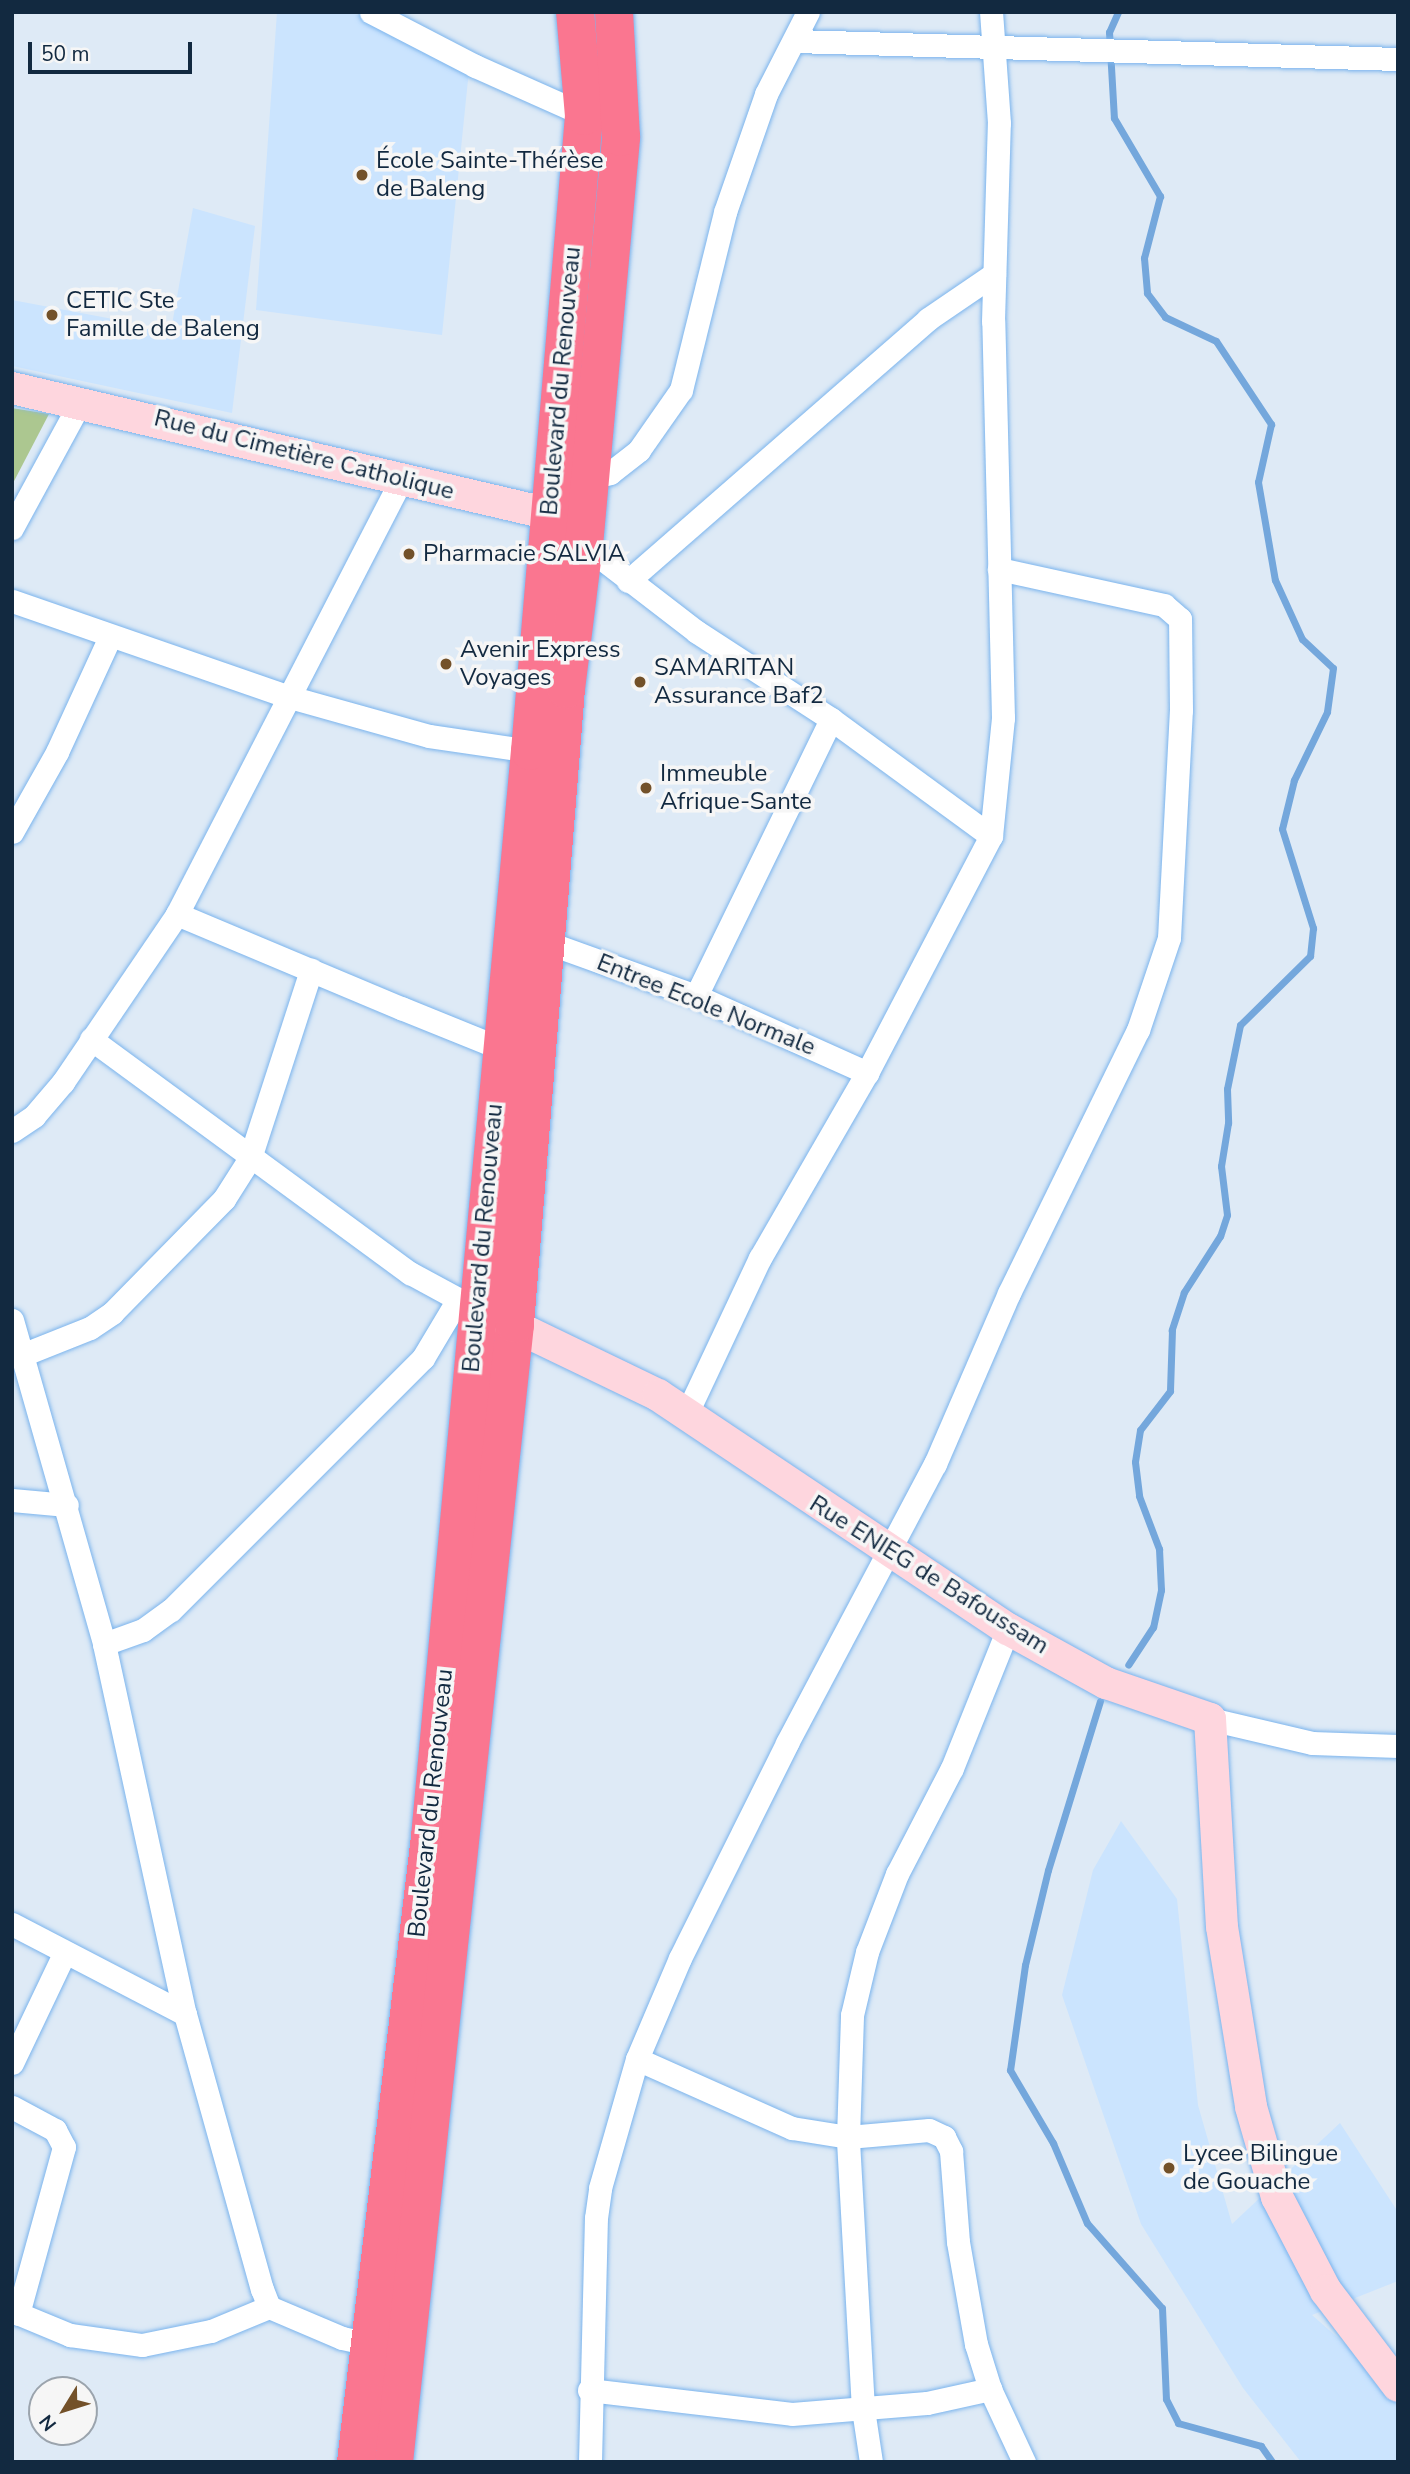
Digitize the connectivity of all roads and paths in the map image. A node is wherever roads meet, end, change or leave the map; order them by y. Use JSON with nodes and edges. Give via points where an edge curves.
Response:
{"nodes":[{"id":1,"x":371,"y":12,"type":"edge"},
{"id":2,"x":575,"y":12,"type":"edge"},
{"id":3,"x":614,"y":12,"type":"edge"},
{"id":4,"x":808,"y":12,"type":"edge"},
{"id":5,"x":991,"y":12,"type":"edge"},
{"id":6,"x":795,"y":41,"type":"junction"},
{"id":7,"x":995,"y":49,"type":"junction"},
{"id":8,"x":1398,"y":59,"type":"edge"},
{"id":9,"x":584,"y":116,"type":"junction"},
{"id":10,"x":620,"y":125,"type":"junction"},
{"id":11,"x":993,"y":274,"type":"junction"},
{"id":12,"x":12,"y":388,"type":"edge"},
{"id":13,"x":81,"y":401,"type":"junction"},
{"id":14,"x":571,"y":479,"type":"junction"},
{"id":15,"x":401,"y":480,"type":"junction"},
{"id":16,"x":550,"y":514,"type":"junction"},
{"id":17,"x":12,"y":528,"type":"edge"},
{"id":18,"x":584,"y":545,"type":"junction"},
{"id":19,"x":999,"y":569,"type":"junction"},
{"id":20,"x":628,"y":581,"type":"junction"},
{"id":21,"x":12,"y":601,"type":"edge"},
{"id":22,"x":110,"y":637,"type":"junction"},
{"id":23,"x":286,"y":696,"type":"junction"},
{"id":24,"x":831,"y":719,"type":"junction"},
{"id":25,"x":530,"y":751,"type":"junction"},
{"id":26,"x":12,"y":832,"type":"edge"},
{"id":27,"x":992,"y":836,"type":"junction"},
{"id":28,"x":177,"y":914,"type":"junction"},
{"id":29,"x":544,"y":941,"type":"junction"},
{"id":30,"x":311,"y":970,"type":"junction"},
{"id":31,"x":696,"y":996,"type":"junction"},
{"id":32,"x":91,"y":1039,"type":"junction"},
{"id":33,"x":517,"y":1049,"type":"junction"},
{"id":34,"x":867,"y":1073,"type":"junction"},
{"id":35,"x":12,"y":1131,"type":"edge"},
{"id":36,"x":250,"y":1158,"type":"junction"},
{"id":37,"x":485,"y":1312,"type":"junction"},
{"id":38,"x":12,"y":1321,"type":"edge"},
{"id":39,"x":22,"y":1355,"type":"junction"},
{"id":40,"x":687,"y":1415,"type":"junction"},
{"id":41,"x":12,"y":1500,"type":"edge"},
{"id":42,"x":67,"y":1505,"type":"junction"},
{"id":43,"x":890,"y":1555,"type":"junction"},
{"id":44,"x":1008,"y":1629,"type":"junction"},
{"id":45,"x":104,"y":1644,"type":"junction"},
{"id":46,"x":1210,"y":1719,"type":"junction"},
{"id":47,"x":1398,"y":1746,"type":"edge"},
{"id":48,"x":12,"y":1924,"type":"edge"},
{"id":49,"x":435,"y":1939,"type":"junction"},
{"id":50,"x":64,"y":1954,"type":"junction"},
{"id":51,"x":185,"y":2014,"type":"junction"},
{"id":52,"x":637,"y":2059,"type":"junction"},
{"id":53,"x":12,"y":2063,"type":"edge"},
{"id":54,"x":12,"y":2107,"type":"edge"},
{"id":55,"x":848,"y":2137,"type":"junction"},
{"id":56,"x":269,"y":2307,"type":"junction"},
{"id":57,"x":15,"y":2312,"type":"edge"},
{"id":58,"x":368,"y":2344,"type":"junction"},
{"id":59,"x":405,"y":2350,"type":"junction"},
{"id":60,"x":1398,"y":2386,"type":"edge"},
{"id":61,"x":990,"y":2389,"type":"junction"},
{"id":62,"x":589,"y":2390,"type":"junction"},
{"id":63,"x":863,"y":2409,"type":"junction"},
{"id":64,"x":355,"y":2462,"type":"edge"},
{"id":65,"x":394,"y":2462,"type":"edge"},
{"id":66,"x":590,"y":2462,"type":"edge"},
{"id":67,"x":871,"y":2462,"type":"edge"},
{"id":68,"x":1024,"y":2462,"type":"edge"}],
"edges":[{"from":1,"to":9,"type":"street"},
{"from":2,"to":9,"type":"highway","name":"Boulevard du Renouveau"},
{"from":3,"to":10,"type":"highway","name":"Boulevard du Renouveau"},
{"from":4,"to":6,"type":"street"},
{"from":5,"to":7,"type":"street"},
{"from":6,"to":7,"type":"street"},
{"from":6,"to":14,"type":"street","via":[[766,94],[725,212],[681,390],[639,450],[610,473]]},
{"from":7,"to":8,"type":"street"},
{"from":7,"to":11,"type":"street","via":[[999,123]]},
{"from":9,"to":10,"type":"street"},
{"from":9,"to":14,"type":"highway","name":"Boulevard du Renouveau"},
{"from":10,"to":14,"type":"highway","name":"Boulevard du Renouveau"},
{"from":11,"to":19,"type":"street"},
{"from":11,"to":20,"type":"street","via":[[928,318]]},
{"from":12,"to":13,"type":"street","name":"Rue du Cimetière Catholique"},
{"from":13,"to":15,"type":"street","name":"Rue du Cimetière Catholique"},
{"from":13,"to":17,"type":"street"},
{"from":14,"to":16,"type":"highway","name":"Boulevard du Renouveau"},
{"from":14,"to":18,"type":"highway","name":"Boulevard du Renouveau"},
{"from":15,"to":16,"type":"street","name":"Rue du Cimetière Catholique"},
{"from":15,"to":23,"type":"street"},
{"from":16,"to":18,"type":"street","name":"Rue du Cimetière Catholique"},
{"from":16,"to":25,"type":"highway","name":"Boulevard du Renouveau"},
{"from":18,"to":20,"type":"street"},
{"from":18,"to":29,"type":"highway","name":"Boulevard du Renouveau"},
{"from":19,"to":27,"type":"street","via":[[1003,719]]},
{"from":19,"to":43,"type":"street","via":[[1164,605],[1180,619],[1181,710],[1170,938],[1138,1030],[1009,1293],[970,1388]]},
{"from":20,"to":24,"type":"street"},
{"from":21,"to":22,"type":"street"},
{"from":22,"to":23,"type":"street"},
{"from":22,"to":26,"type":"street","via":[[57,752]]},
{"from":23,"to":25,"type":"street","via":[[429,736]]},
{"from":23,"to":28,"type":"street"},
{"from":24,"to":27,"type":"street"},
{"from":24,"to":31,"type":"street"},
{"from":25,"to":33,"type":"highway","name":"Boulevard du Renouveau"},
{"from":27,"to":34,"type":"street"},
{"from":28,"to":30,"type":"street"},
{"from":28,"to":32,"type":"street"},
{"from":29,"to":31,"type":"street","name":"Entree Ecole Normale"},
{"from":29,"to":33,"type":"highway","name":"Boulevard du Renouveau"},
{"from":30,"to":33,"type":"street"},
{"from":30,"to":36,"type":"street"},
{"from":31,"to":34,"type":"street","name":"Entree Ecole Normale"},
{"from":32,"to":35,"type":"street","via":[[63,1082],[33,1116]]},
{"from":32,"to":36,"type":"street"},
{"from":33,"to":37,"type":"highway","name":"Boulevard du Renouveau"},
{"from":34,"to":40,"type":"street","via":[[760,1258]]},
{"from":36,"to":37,"type":"street","via":[[410,1273]]},
{"from":36,"to":39,"type":"street","via":[[205,1222],[125,1302],[90,1328]]},
{"from":37,"to":40,"type":"street","name":"Rue ENIEG de Bafoussam","via":[[618,1372]]},
{"from":37,"to":45,"type":"street","via":[[424,1358],[171,1611],[143,1630]]},
{"from":37,"to":49,"type":"highway","name":"Boulevard du Renouveau"},
{"from":38,"to":39,"type":"street"},
{"from":39,"to":42,"type":"street"},
{"from":40,"to":43,"type":"street","name":"Rue ENIEG de Bafoussam"},
{"from":41,"to":42,"type":"street"},
{"from":42,"to":45,"type":"street"},
{"from":43,"to":44,"type":"street","name":"Rue ENIEG de Bafoussam"},
{"from":43,"to":52,"type":"street","via":[[787,1743],[680,1958]]},
{"from":44,"to":46,"type":"street","name":"Rue ENIEG de Bafoussam","via":[[1106,1683]]},
{"from":44,"to":55,"type":"street","via":[[952,1768],[897,1874],[867,1952],[852,2015]]},
{"from":45,"to":51,"type":"street"},
{"from":46,"to":47,"type":"street","name":"Rue ENIEG de Bafoussam","via":[[1312,1743]]},
{"from":46,"to":60,"type":"street","via":[[1222,1927],[1251,2108],[1277,2197],[1326,2291]]},
{"from":48,"to":50,"type":"street"},
{"from":49,"to":58,"type":"highway","name":"Boulevard du Renouveau"},
{"from":49,"to":59,"type":"highway","name":"Boulevard du Renouveau"},
{"from":50,"to":51,"type":"street"},
{"from":50,"to":53,"type":"street"},
{"from":51,"to":56,"type":"street"},
{"from":52,"to":55,"type":"street","via":[[792,2128]]},
{"from":52,"to":62,"type":"street","via":[[600,2188]]},
{"from":54,"to":57,"type":"street","via":[[55,2130],[64,2147]]},
{"from":55,"to":61,"type":"street","via":[[929,2130],[949,2144],[960,2255],[976,2344]]},
{"from":55,"to":63,"type":"street"},
{"from":56,"to":57,"type":"street","via":[[211,2331],[142,2345],[71,2335]]},
{"from":56,"to":58,"type":"street"},
{"from":58,"to":59,"type":"street"},
{"from":58,"to":64,"type":"highway","name":"Boulevard du Renouveau"},
{"from":59,"to":65,"type":"highway","name":"Boulevard du Renouveau"},
{"from":61,"to":63,"type":"street","via":[[926,2403]]},
{"from":61,"to":68,"type":"street"},
{"from":62,"to":63,"type":"street","via":[[792,2414]]},
{"from":62,"to":66,"type":"street"},
{"from":63,"to":67,"type":"street"}]}
